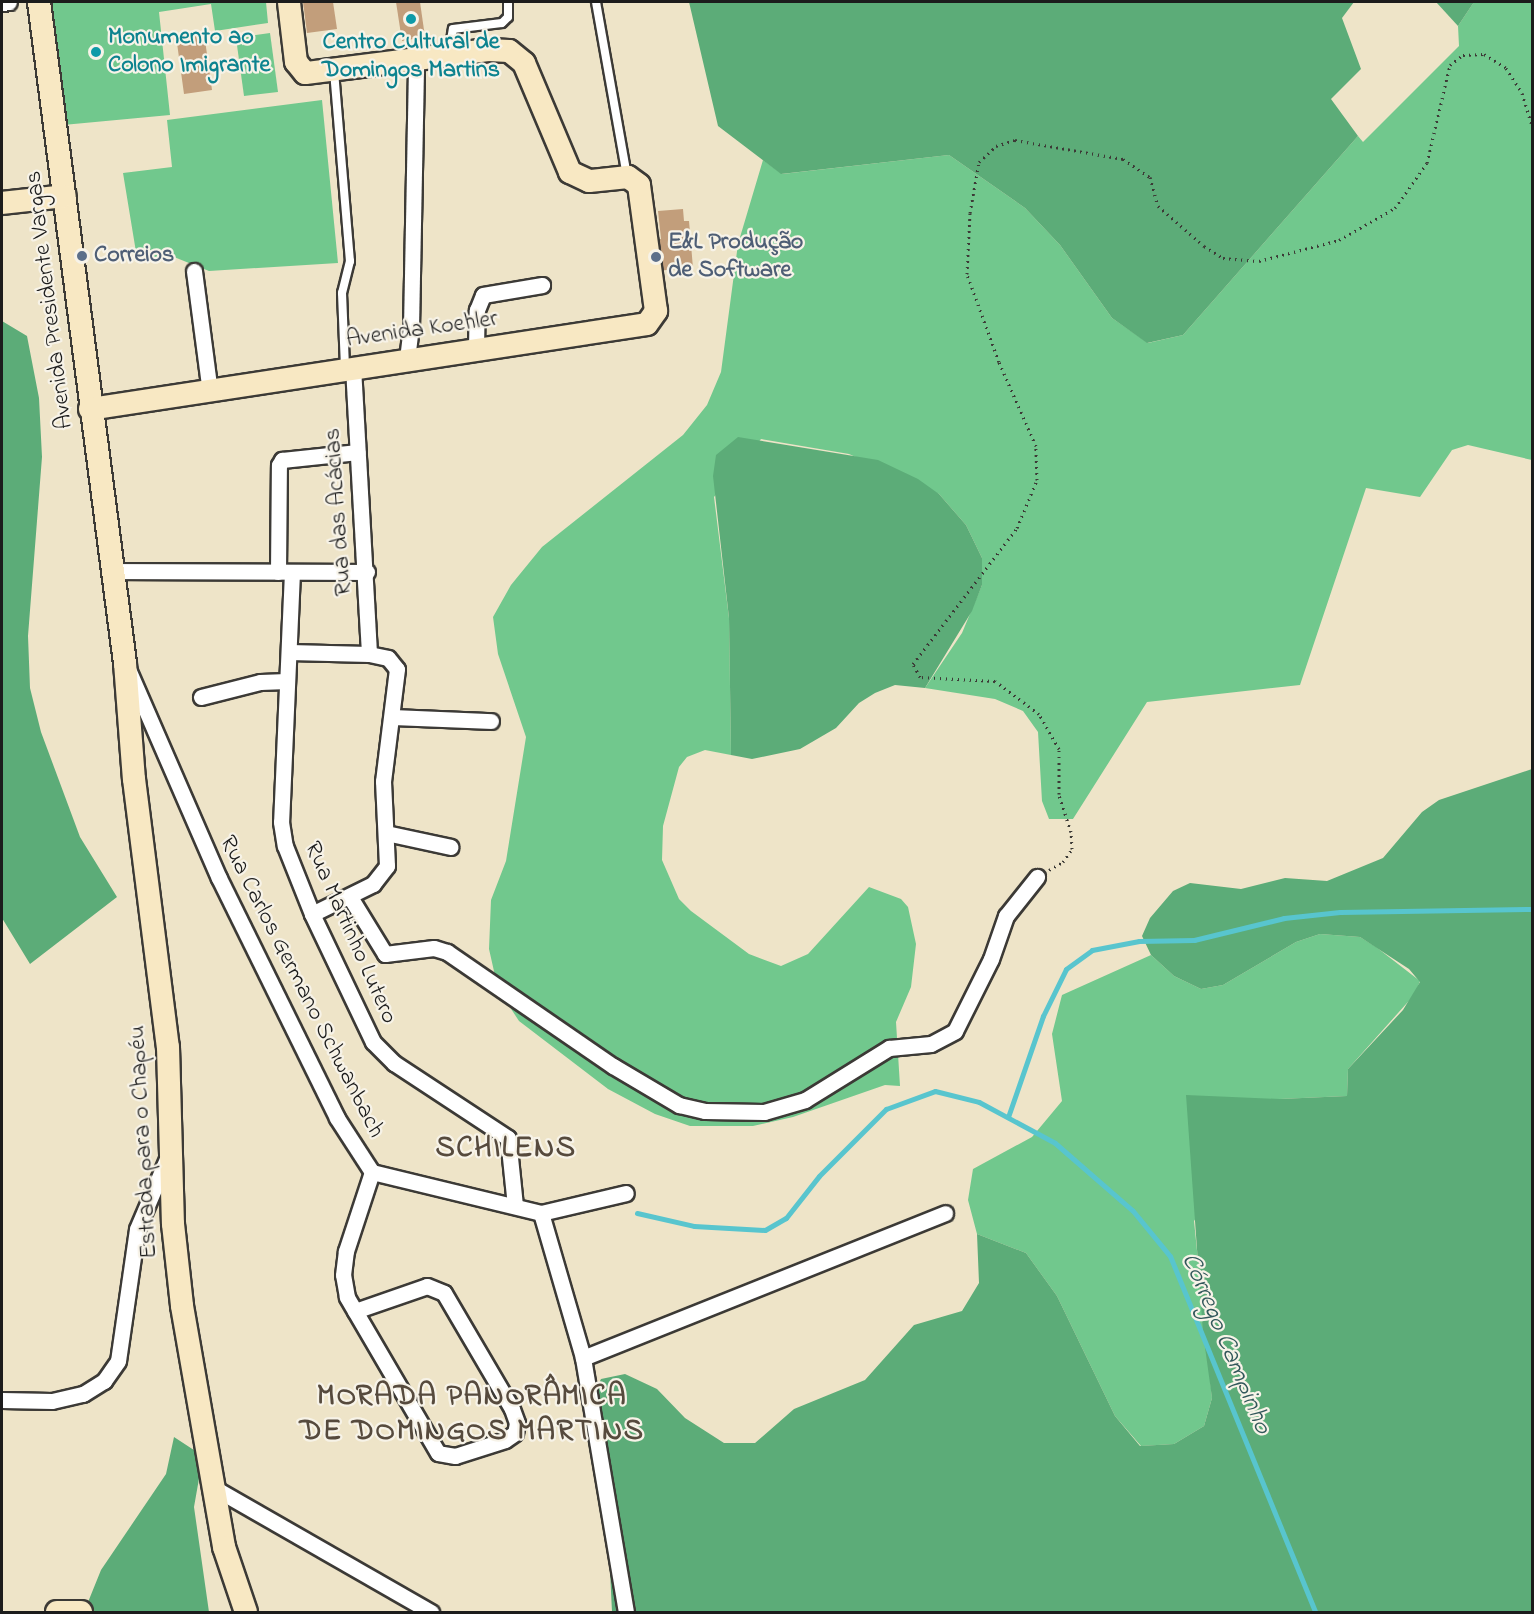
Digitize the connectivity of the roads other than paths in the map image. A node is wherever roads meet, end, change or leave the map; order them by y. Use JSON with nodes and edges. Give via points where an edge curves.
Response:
{"nodes":[{"id":1,"x":9,"y":2,"type":"edge"},
{"id":2,"x":39,"y":2,"type":"edge"},
{"id":3,"x":289,"y":2,"type":"edge"},
{"id":4,"x":508,"y":2,"type":"edge"},
{"id":5,"x":596,"y":2,"type":"edge"},
{"id":6,"x":2,"y":3,"type":"edge"},
{"id":7,"x":449,"y":54,"type":"junction"},
{"id":8,"x":416,"y":58,"type":"junction"},
{"id":9,"x":334,"y":70,"type":"junction"},
{"id":10,"x":628,"y":177,"type":"junction"},
{"id":11,"x":64,"y":196,"type":"junction"},
{"id":12,"x":2,"y":203,"type":"edge"},
{"id":13,"x":194,"y":271,"type":"dead end"},
{"id":14,"x":542,"y":285,"type":"dead end"},
{"id":15,"x":476,"y":349,"type":"junction"},
{"id":16,"x":407,"y":359,"type":"junction"},
{"id":17,"x":349,"y":368,"type":"junction"},
{"id":18,"x":210,"y":392,"type":"junction"},
{"id":19,"x":90,"y":409,"type":"junction"},
{"id":20,"x":358,"y":452,"type":"junction"},
{"id":21,"x":112,"y":571,"type":"junction"},
{"id":22,"x":285,"y":572,"type":"junction"},
{"id":23,"x":367,"y":572,"type":"junction"},
{"id":24,"x":289,"y":652,"type":"junction"},
{"id":25,"x":369,"y":654,"type":"junction"},
{"id":26,"x":125,"y":663,"type":"junction"},
{"id":27,"x":288,"y":681,"type":"junction"},
{"id":28,"x":201,"y":697,"type":"dead end"},
{"id":29,"x":394,"y":717,"type":"junction"},
{"id":30,"x":491,"y":721,"type":"dead end"},
{"id":31,"x":386,"y":833,"type":"junction"},
{"id":32,"x":451,"y":847,"type":"dead end"},
{"id":33,"x":1037,"y":877,"type":"road end"},
{"id":34,"x":350,"y":897,"type":"junction"},
{"id":35,"x":312,"y":914,"type":"junction"},
{"id":36,"x":170,"y":1151,"type":"junction"},
{"id":37,"x":372,"y":1172,"type":"junction"},
{"id":38,"x":626,"y":1193,"type":"dead end"},
{"id":39,"x":515,"y":1206,"type":"junction"},
{"id":40,"x":541,"y":1213,"type":"junction"},
{"id":41,"x":945,"y":1214,"type":"dead end"},
{"id":42,"x":355,"y":1311,"type":"junction"},
{"id":43,"x":583,"y":1358,"type":"junction"},
{"id":44,"x":2,"y":1400,"type":"edge"},
{"id":45,"x":216,"y":1490,"type":"junction"},
{"id":46,"x":57,"y":1612,"type":"edge"},
{"id":47,"x":81,"y":1612,"type":"edge"},
{"id":48,"x":246,"y":1612,"type":"edge"},
{"id":49,"x":431,"y":1612,"type":"edge"},
{"id":50,"x":626,"y":1612,"type":"edge"}],
"edges":[{"from":1,"to":6,"type":"street"},
{"from":2,"to":11,"type":"street","name":"Avenida Presidente Vargas"},
{"from":3,"to":9,"type":"street","via":[[296,62],[305,73]]},
{"from":4,"to":7,"type":"lane","via":[[508,17],[502,22],[453,29]]},
{"from":5,"to":10,"type":"lane"},
{"from":7,"to":8,"type":"street"},
{"from":7,"to":10,"type":"street","via":[[508,51],[531,72],[570,172],[589,182]]},
{"from":8,"to":9,"type":"street"},
{"from":8,"to":16,"type":"street","via":[[411,328]]},
{"from":9,"to":17,"type":"lane","via":[[350,261],[342,293]]},
{"from":10,"to":15,"type":"street","name":"Avenida Koehler","via":[[639,185],[645,212],[657,305],[647,324]]},
{"from":11,"to":12,"type":"street"},
{"from":11,"to":19,"type":"street","name":"Avenida Presidente Vargas"},
{"from":13,"to":18,"type":"street"},
{"from":14,"to":15,"type":"street","via":[[483,295],[477,310]]},
{"from":15,"to":16,"type":"street","name":"Avenida Koehler"},
{"from":16,"to":17,"type":"street","name":"Avenida Koehler"},
{"from":17,"to":18,"type":"street","name":"Avenida Koehler"},
{"from":17,"to":20,"type":"street","name":"Rua das Acácias"},
{"from":18,"to":19,"type":"street","name":"Avenida Koehler"},
{"from":19,"to":21,"type":"street","name":"Avenida Presidente Vargas"},
{"from":20,"to":22,"type":"street","name":"Rua Martinho Lutero","via":[[282,460],[279,465]]},
{"from":20,"to":23,"type":"street","name":"Rua das Acácias"},
{"from":21,"to":22,"type":"street"},
{"from":21,"to":26,"type":"street","name":"Avenida Presidente Vargas"},
{"from":22,"to":23,"type":"street"},
{"from":22,"to":24,"type":"street","name":"Rua Martinho Lutero"},
{"from":23,"to":25,"type":"street","name":"Rua das Acácias"},
{"from":24,"to":25,"type":"street"},
{"from":24,"to":27,"type":"street","name":"Rua Martinho Lutero"},
{"from":25,"to":29,"type":"street","via":[[388,658],[397,669]]},
{"from":26,"to":36,"type":"street","name":"Estrada para o Chapéu","via":[[134,779],[168,1047]]},
{"from":26,"to":37,"type":"street","name":"Rua Carlos Germano Schwanbach","via":[[224,889],[337,1118]]},
{"from":27,"to":28,"type":"street","via":[[250,684]]},
{"from":27,"to":35,"type":"street","name":"Rua Martinho Lutero","via":[[282,833]]},
{"from":29,"to":30,"type":"street"},
{"from":29,"to":31,"type":"street","via":[[382,781]]},
{"from":31,"to":32,"type":"street"},
{"from":31,"to":34,"type":"street","via":[[385,872]]},
{"from":33,"to":34,"type":"street","via":[[1006,916],[991,959],[955,1031],[931,1044],[889,1048],[805,1100],[764,1112],[705,1111],[679,1105],[613,1066],[447,952],[434,948],[385,954]]},
{"from":34,"to":35,"type":"street"},
{"from":35,"to":39,"type":"street","name":"Rua Martinho Lutero","via":[[362,1020],[383,1054],[508,1138]]},
{"from":36,"to":44,"type":"street","via":[[137,1229],[118,1361],[104,1381],[83,1394],[52,1401]]},
{"from":36,"to":45,"type":"street","name":"Estrada para o Chapéu","via":[[182,1306]]},
{"from":37,"to":39,"type":"street","name":"Rua Carlos Germano Schwanbach"},
{"from":37,"to":42,"type":"street","via":[[351,1229],[343,1275],[347,1298]]},
{"from":38,"to":40,"type":"street","name":"Rua Carlos Germano Schwanbach"},
{"from":39,"to":40,"type":"street","name":"Rua Carlos Germano Schwanbach"},
{"from":40,"to":43,"type":"street"},
{"from":41,"to":43,"type":"street"},
{"from":42,"to":42,"type":"street","via":[[442,1456],[455,1456],[515,1433],[517,1423],[512,1409],[444,1293],[427,1287],[416,1289]]},
{"from":43,"to":50,"type":"street"},
{"from":45,"to":48,"type":"street","name":"Estrada para o Chapéu","via":[[224,1547]]},
{"from":45,"to":49,"type":"street"},
{"from":46,"to":47,"type":"street"}]}
